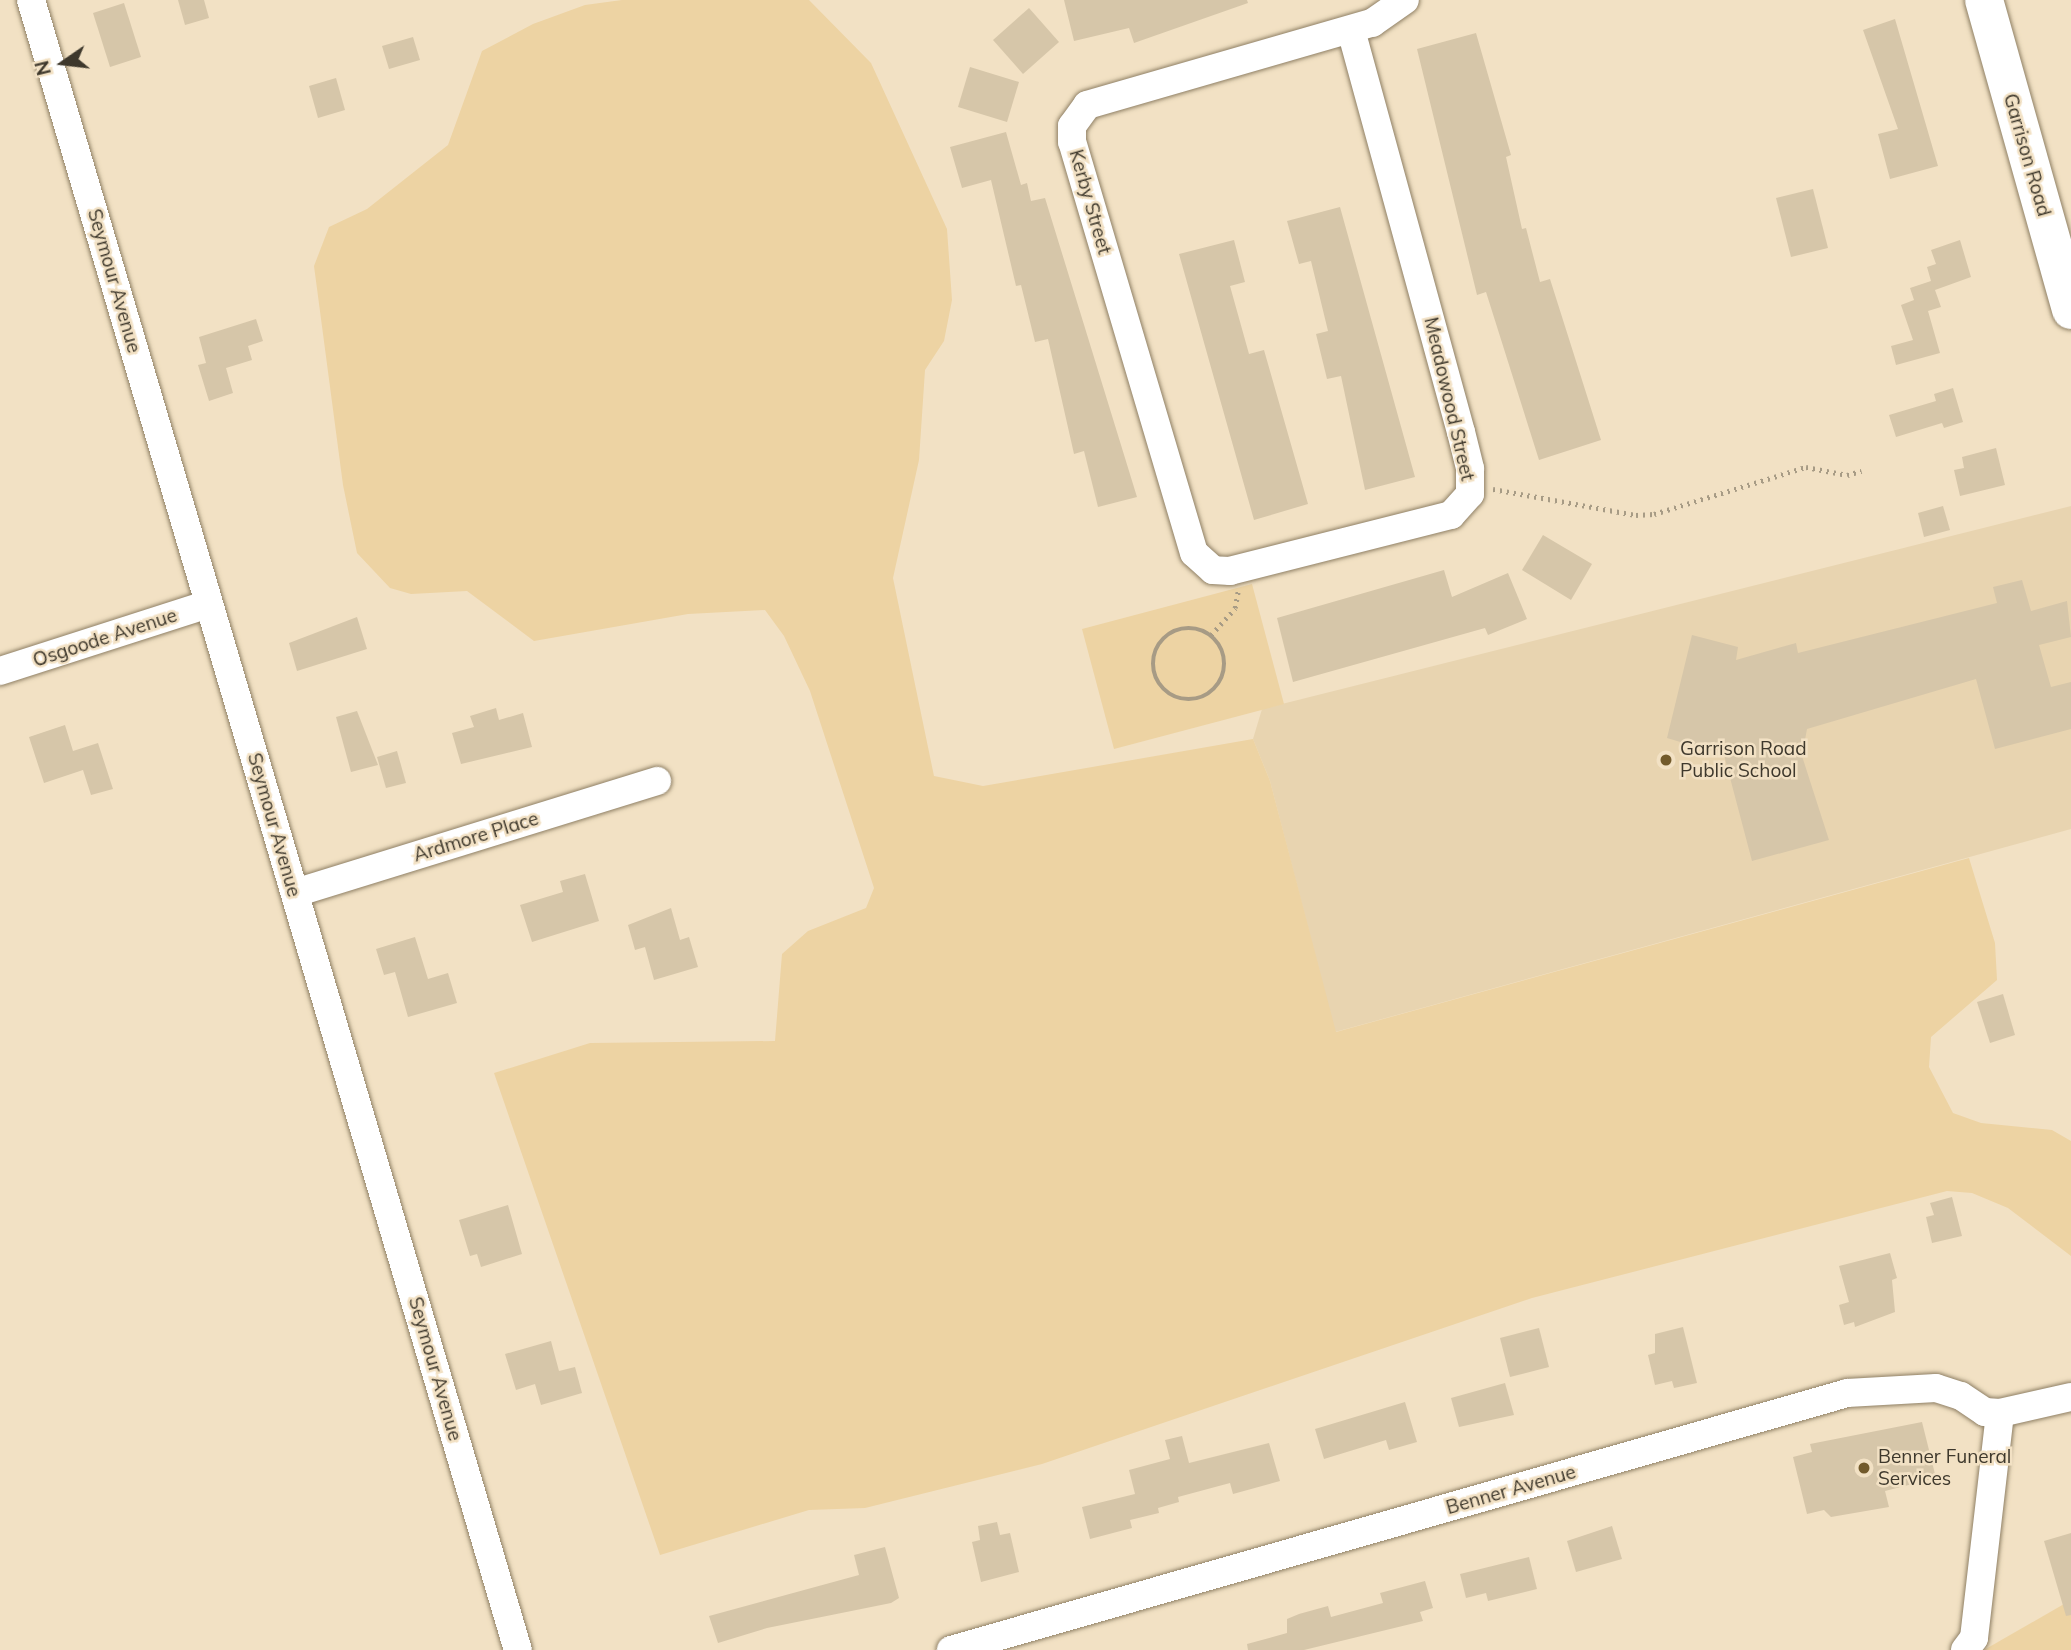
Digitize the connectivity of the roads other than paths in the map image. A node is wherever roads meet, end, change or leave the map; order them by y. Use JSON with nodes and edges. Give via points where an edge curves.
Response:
{"nodes":[{"id":1,"x":31,"y":0,"type":"edge"},
{"id":2,"x":1405,"y":0,"type":"edge"},
{"id":3,"x":1984,"y":0,"type":"edge"},
{"id":4,"x":1351,"y":30,"type":"junction"},
{"id":5,"x":2071,"y":310,"type":"edge"},
{"id":6,"x":1204,"y":563,"type":"joint"},
{"id":7,"x":209,"y":604,"type":"junction"},
{"id":8,"x":0,"y":671,"type":"edge"},
{"id":9,"x":657,"y":781,"type":"dead end"},
{"id":10,"x":295,"y":893,"type":"junction"},
{"id":11,"x":2071,"y":1397,"type":"edge"},
{"id":12,"x":2000,"y":1413,"type":"junction"},
{"id":13,"x":518,"y":1650,"type":"edge"},
{"id":14,"x":951,"y":1650,"type":"edge"},
{"id":15,"x":1965,"y":1650,"type":"edge"}],
"edges":[{"from":1,"to":7,"type":"street","name":"Seymour Avenue"},
{"from":2,"to":4,"type":"street","via":[[1372,23]]},
{"from":3,"to":5,"type":"main road","name":"Garrison Road"},
{"from":4,"to":6,"type":"street","name":"Kerby Street","via":[[1087,105],[1072,126],[1194,553]]},
{"from":4,"to":6,"type":"street","name":"Meadowood Street","via":[[1472,485],[1464,505],[1451,515],[1236,569],[1213,570]]},
{"from":7,"to":8,"type":"street","name":"Osgoode Avenue"},
{"from":7,"to":10,"type":"street","name":"Seymour Avenue"},
{"from":9,"to":10,"type":"street","name":"Ardmore Place"},
{"from":10,"to":13,"type":"street","name":"Seymour Avenue"},
{"from":11,"to":12,"type":"street"},
{"from":12,"to":14,"type":"street","name":"Benner Avenue","via":[[1985,1412],[1961,1396],[1936,1388],[1847,1393]]},
{"from":12,"to":15,"type":"street","via":[[1974,1638]]}]}
